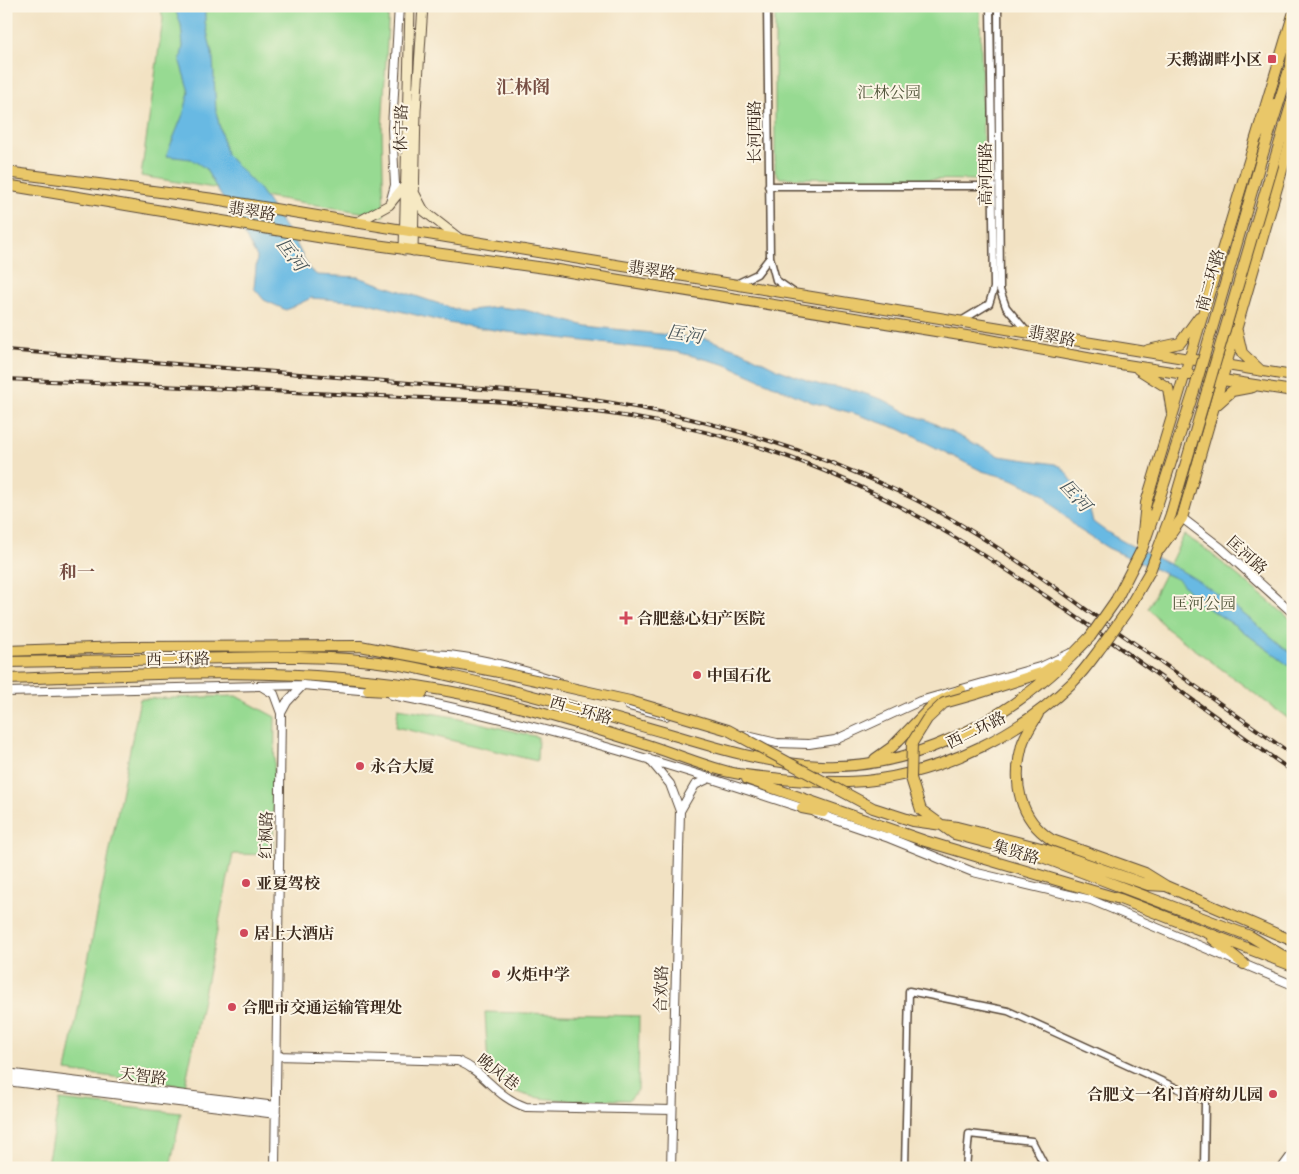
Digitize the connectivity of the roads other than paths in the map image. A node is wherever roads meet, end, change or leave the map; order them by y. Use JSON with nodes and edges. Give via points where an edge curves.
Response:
{"nodes":[{"id":1,"x":399,"y":6,"type":"edge"},
{"id":2,"x":410,"y":6,"type":"edge"},
{"id":3,"x":423,"y":6,"type":"edge"},
{"id":4,"x":768,"y":6,"type":"edge"},
{"id":5,"x":990,"y":6,"type":"edge"},
{"id":6,"x":998,"y":6,"type":"edge"},
{"id":7,"x":1293,"y":15,"type":"edge"},
{"id":8,"x":1293,"y":41,"type":"edge"},
{"id":9,"x":1292,"y":60,"type":"edge"},
{"id":10,"x":1288,"y":76,"type":"junction"},
{"id":11,"x":1293,"y":98,"type":"edge"},
{"id":12,"x":1293,"y":122,"type":"edge"},
{"id":13,"x":1291,"y":136,"type":"edge"},
{"id":14,"x":1257,"y":137,"type":"junction"},
{"id":15,"x":6,"y":172,"type":"edge"},
{"id":16,"x":6,"y":185,"type":"edge"},
{"id":17,"x":405,"y":185,"type":"junction"},
{"id":18,"x":768,"y":186,"type":"junction"},
{"id":19,"x":993,"y":186,"type":"junction"},
{"id":20,"x":415,"y":194,"type":"junction"},
{"id":21,"x":389,"y":205,"type":"junction"},
{"id":22,"x":356,"y":223,"type":"junction"},
{"id":23,"x":409,"y":232,"type":"junction"},
{"id":24,"x":462,"y":240,"type":"junction"},
{"id":25,"x":409,"y":250,"type":"junction"},
{"id":26,"x":770,"y":257,"type":"junction"},
{"id":27,"x":736,"y":284,"type":"junction"},
{"id":28,"x":796,"y":294,"type":"junction"},
{"id":29,"x":1204,"y":309,"type":"junction"},
{"id":30,"x":960,"y":321,"type":"junction"},
{"id":31,"x":1237,"y":327,"type":"junction"},
{"id":32,"x":1028,"y":332,"type":"junction"},
{"id":33,"x":1142,"y":351,"type":"junction"},
{"id":34,"x":1189,"y":359,"type":"junction"},
{"id":35,"x":1226,"y":365,"type":"junction"},
{"id":36,"x":1133,"y":366,"type":"junction"},
{"id":37,"x":1261,"y":371,"type":"junction"},
{"id":38,"x":1185,"y":374,"type":"junction"},
{"id":39,"x":1293,"y":376,"type":"edge"},
{"id":40,"x":1222,"y":380,"type":"junction"},
{"id":41,"x":1260,"y":386,"type":"junction"},
{"id":42,"x":1293,"y":391,"type":"edge"},
{"id":43,"x":1214,"y":408,"type":"junction"},
{"id":44,"x":1172,"y":416,"type":"junction"},
{"id":45,"x":1182,"y":518,"type":"junction"},
{"id":46,"x":1142,"y":549,"type":"junction"},
{"id":47,"x":1158,"y":552,"type":"junction"},
{"id":48,"x":1116,"y":600,"type":"joint"},
{"id":49,"x":1293,"y":613,"type":"edge"},
{"id":50,"x":1080,"y":649,"type":"junction"},
{"id":51,"x":6,"y":651,"type":"edge"},
{"id":52,"x":418,"y":656,"type":"junction"},
{"id":53,"x":6,"y":662,"type":"edge"},
{"id":54,"x":397,"y":664,"type":"junction"},
{"id":55,"x":499,"y":672,"type":"junction"},
{"id":56,"x":6,"y":679,"type":"edge"},
{"id":57,"x":260,"y":685,"type":"junction"},
{"id":58,"x":303,"y":685,"type":"junction"},
{"id":59,"x":368,"y":690,"type":"junction"},
{"id":60,"x":961,"y":690,"type":"junction"},
{"id":61,"x":6,"y":692,"type":"edge"},
{"id":62,"x":468,"y":695,"type":"junction"},
{"id":63,"x":1039,"y":711,"type":"junction"},
{"id":64,"x":281,"y":713,"type":"junction"},
{"id":65,"x":649,"y":759,"type":"junction"},
{"id":66,"x":866,"y":763,"type":"junction"},
{"id":67,"x":729,"y":772,"type":"junction"},
{"id":68,"x":710,"y":778,"type":"junction"},
{"id":69,"x":802,"y":808,"type":"junction"},
{"id":70,"x":680,"y":811,"type":"junction"},
{"id":71,"x":870,"y":822,"type":"junction"},
{"id":72,"x":1041,"y":853,"type":"junction"},
{"id":73,"x":1166,"y":886,"type":"junction"},
{"id":74,"x":1204,"y":931,"type":"junction"},
{"id":75,"x":1293,"y":941,"type":"edge"},
{"id":76,"x":1293,"y":962,"type":"edge"},
{"id":77,"x":1244,"y":964,"type":"junction"},
{"id":78,"x":1293,"y":966,"type":"edge"},
{"id":79,"x":1293,"y":986,"type":"edge"},
{"id":80,"x":277,"y":1056,"type":"junction"},
{"id":81,"x":6,"y":1073,"type":"edge"},
{"id":82,"x":6,"y":1081,"type":"edge"},
{"id":83,"x":276,"y":1110,"type":"junction"},
{"id":84,"x":672,"y":1110,"type":"junction"},
{"id":85,"x":1293,"y":1153,"type":"edge"},
{"id":86,"x":905,"y":1167,"type":"edge"},
{"id":87,"x":275,"y":1168,"type":"edge"},
{"id":88,"x":670,"y":1168,"type":"edge"},
{"id":89,"x":928,"y":1168,"type":"edge"},
{"id":90,"x":966,"y":1168,"type":"edge"},
{"id":91,"x":1046,"y":1168,"type":"edge"},
{"id":92,"x":1204,"y":1168,"type":"edge"},
{"id":93,"x":1282,"y":1168,"type":"edge"}],
"edges":[{"from":1,"to":21,"type":"street","via":[[392,128],[394,185]]},
{"from":2,"to":17,"type":"main road","name":"休宁路"},
{"from":3,"to":20,"type":"main road","name":"休宁路","via":[[416,111]]},
{"from":4,"to":18,"type":"street","name":"长河西路"},
{"from":5,"to":19,"type":"street","name":"高河西路"},
{"from":6,"to":32,"type":"street","name":"高河西路","via":[[1000,290],[1006,307]]},
{"from":7,"to":14,"type":"main road"},
{"from":8,"to":9,"type":"main road","name":"南二环路"},
{"from":9,"to":10,"type":"main road","name":"南二环路"},
{"from":10,"to":14,"type":"main road"},
{"from":10,"to":46,"type":"main road","name":"南二环路","bridge":true,"via":[[1194,391]]},
{"from":11,"to":47,"type":"main road","name":"南二环路","bridge":true},
{"from":12,"to":13,"type":"main road"},
{"from":13,"to":31,"type":"main road"},
{"from":14,"to":29,"type":"main road"},
{"from":15,"to":22,"type":"main road","name":"翡翠路","via":[[214,199]]},
{"from":16,"to":25,"type":"main road","name":"翡翠路"},
{"from":17,"to":21,"type":"main road"},
{"from":17,"to":23,"type":"main road","name":"休宁路"},
{"from":18,"to":19,"type":"street"},
{"from":18,"to":26,"type":"street","name":"长河西路"},
{"from":19,"to":30,"type":"street","name":"高河西路","via":[[994,288],[989,304]]},
{"from":20,"to":23,"type":"main road","name":"休宁路"},
{"from":20,"to":24,"type":"main road","via":[[424,211]]},
{"from":21,"to":22,"type":"main road"},
{"from":22,"to":23,"type":"main road","name":"翡翠路"},
{"from":23,"to":24,"type":"main road","name":"翡翠路"},
{"from":23,"to":25,"type":"main road","name":"休宁路"},
{"from":24,"to":27,"type":"main road","name":"翡翠路"},
{"from":25,"to":36,"type":"main road","name":"翡翠路","via":[[803,309]]},
{"from":26,"to":27,"type":"street","via":[[757,274]]},
{"from":26,"to":28,"type":"street","name":"长河西路","via":[[776,280]]},
{"from":27,"to":28,"type":"main road","name":"翡翠路"},
{"from":28,"to":30,"type":"main road","name":"翡翠路"},
{"from":29,"to":33,"type":"main road","via":[[1180,343]]},
{"from":29,"to":34,"type":"main road"},
{"from":30,"to":32,"type":"main road","name":"翡翠路"},
{"from":31,"to":35,"type":"main road"},
{"from":31,"to":37,"type":"main road","via":[[1242,354]]},
{"from":32,"to":33,"type":"main road","name":"翡翠路"},
{"from":33,"to":34,"type":"main road","name":"翡翠路"},
{"from":34,"to":35,"type":"main road","name":"翡翠路"},
{"from":34,"to":38,"type":"main road"},
{"from":35,"to":37,"type":"main road","name":"翡翠路"},
{"from":35,"to":40,"type":"main road"},
{"from":36,"to":38,"type":"main road","name":"翡翠路"},
{"from":36,"to":44,"type":"main road","via":[[1168,388]]},
{"from":37,"to":39,"type":"main road","name":"翡翠路"},
{"from":38,"to":40,"type":"main road","name":"翡翠路"},
{"from":38,"to":44,"type":"main road"},
{"from":40,"to":41,"type":"main road","name":"翡翠路"},
{"from":40,"to":43,"type":"main road"},
{"from":41,"to":42,"type":"main road","name":"翡翠路"},
{"from":41,"to":43,"type":"main road","via":[[1232,391]]},
{"from":43,"to":45,"type":"main road"},
{"from":44,"to":46,"type":"main road","via":[[1146,503]]},
{"from":45,"to":47,"type":"main road"},
{"from":45,"to":49,"type":"street","name":"匡河路","via":[[1221,548]]},
{"from":46,"to":48,"type":"main road","name":"南二环路"},
{"from":47,"to":63,"type":"main road","name":"西二环路","bridge":true,"via":[[1127,611],[1102,646],[1076,679]]},
{"from":48,"to":50,"type":"main road","name":"西二环路","bridge":true},
{"from":50,"to":60,"type":"street","via":[[1043,666]]},
{"from":50,"to":66,"type":"main road","name":"西二环路","via":[[1063,667],[1008,708],[953,738],[913,753]]},
{"from":50,"to":72,"type":"main road","bridge":true,"via":[[1044,672],[944,703],[927,719],[912,743],[911,778],[922,810],[954,834]]},
{"from":51,"to":52,"type":"main road","name":"西二环路","via":[[298,645],[360,646]]},
{"from":52,"to":55,"type":"main road","name":"西二环路"},
{"from":52,"to":60,"type":"street","via":[[435,653],[523,669],[648,712],[777,743],[810,744],[835,740],[920,701]]},
{"from":53,"to":54,"type":"main road","name":"西二环路","via":[[284,656]]},
{"from":54,"to":55,"type":"main road"},
{"from":54,"to":66,"type":"main road","name":"西二环路","via":[[511,689],[771,762],[822,766]]},
{"from":55,"to":72,"type":"main road","bridge":true,"via":[[630,701],[728,730],[873,808],[913,821],[957,827]]},
{"from":56,"to":62,"type":"main road","name":"西二环路","via":[[262,672],[338,676]]},
{"from":57,"to":58,"type":"street"},
{"from":57,"to":61,"type":"street"},
{"from":57,"to":64,"type":"street","via":[[274,694]]},
{"from":58,"to":59,"type":"street"},
{"from":58,"to":64,"type":"street"},
{"from":59,"to":62,"type":"main road"},
{"from":59,"to":65,"type":"street","via":[[475,711]]},
{"from":60,"to":66,"type":"main road","via":[[934,704],[892,747]]},
{"from":62,"to":67,"type":"main road","name":"西二环路","via":[[642,743]]},
{"from":63,"to":67,"type":"main road","name":"西二环路","via":[[995,740],[961,756],[902,775],[827,782]]},
{"from":63,"to":73,"type":"main road","via":[[1022,743],[1018,767],[1020,795],[1029,821],[1052,840],[1145,873]]},
{"from":64,"to":80,"type":"street","name":"红枫路"},
{"from":65,"to":68,"type":"street"},
{"from":65,"to":70,"type":"street","via":[[670,784]]},
{"from":67,"to":71,"type":"main road","name":"集贤路"},
{"from":68,"to":69,"type":"street"},
{"from":68,"to":70,"type":"street","via":[[695,785]]},
{"from":69,"to":71,"type":"main road"},
{"from":69,"to":77,"type":"street","via":[[973,872],[1091,900]]},
{"from":70,"to":84,"type":"street","name":"合欢路"},
{"from":71,"to":74,"type":"main road","name":"集贤路","via":[[1120,899]]},
{"from":72,"to":73,"type":"main road","via":[[1148,886]]},
{"from":72,"to":76,"type":"main road","via":[[1250,936]]},
{"from":73,"to":75,"type":"main road"},
{"from":74,"to":77,"type":"main road"},
{"from":74,"to":78,"type":"main road","name":"集贤路"},
{"from":77,"to":79,"type":"street"},
{"from":80,"to":83,"type":"street","name":"红枫路"},
{"from":80,"to":84,"type":"street","name":"晚风巷","via":[[458,1061],[480,1073],[507,1100],[526,1107]]},
{"from":81,"to":83,"type":"street","name":"天智路"},
{"from":82,"to":83,"type":"street","name":"天智路"},
{"from":83,"to":87,"type":"street","name":"红枫路"},
{"from":84,"to":88,"type":"street","name":"合欢路"},
{"from":85,"to":93,"type":"street"},
{"from":86,"to":89,"type":"street"},
{"from":86,"to":92,"type":"street","via":[[909,991],[1008,1011],[1205,1102]]},
{"from":90,"to":91,"type":"street","via":[[969,1134],[1032,1141]]}]}
